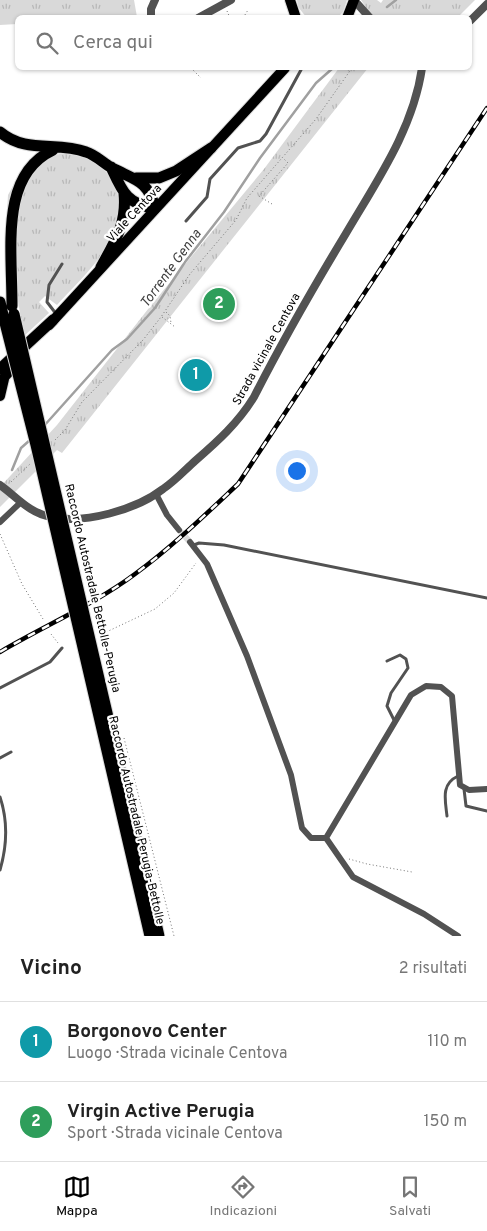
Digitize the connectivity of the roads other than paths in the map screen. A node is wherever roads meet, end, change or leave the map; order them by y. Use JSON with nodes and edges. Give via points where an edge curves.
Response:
{"nodes":[{"id":1,"x":155,"y":0,"type":"edge"},
{"id":2,"x":231,"y":0,"type":"edge"},
{"id":3,"x":354,"y":0,"type":"edge"},
{"id":4,"x":289,"y":1,"type":"edge"},
{"id":5,"x":487,"y":4,"type":"edge"},
{"id":6,"x":151,"y":15,"type":"edge"},
{"id":7,"x":204,"y":15,"type":"edge"},
{"id":8,"x":295,"y":15,"type":"edge"},
{"id":9,"x":348,"y":15,"type":"edge"},
{"id":10,"x":367,"y":15,"type":"edge"},
{"id":11,"x":472,"y":19,"type":"edge"},
{"id":12,"x":283,"y":70,"type":"edge"},
{"id":13,"x":301,"y":70,"type":"edge"},
{"id":14,"x":421,"y":70,"type":"edge"},
{"id":15,"x":0,"y":132,"type":"edge"},
{"id":16,"x":59,"y":148,"type":"junction"},
{"id":17,"x":211,"y":148,"type":"junction"},
{"id":18,"x":111,"y":168,"type":"junction"},
{"id":19,"x":136,"y":178,"type":"junction"},
{"id":20,"x":124,"y":193,"type":"junction"},
{"id":21,"x":155,"y":208,"type":"junction"},
{"id":22,"x":186,"y":221,"type":"dead end"},
{"id":23,"x":0,"y":247,"type":"edge"},
{"id":24,"x":62,"y":264,"type":"dead end"},
{"id":25,"x":101,"y":267,"type":"junction"},
{"id":26,"x":0,"y":302,"type":"edge"},
{"id":27,"x":7,"y":311,"type":"edge"},
{"id":28,"x":56,"y":318,"type":"junction"},
{"id":29,"x":2,"y":377,"type":"edge"},
{"id":30,"x":0,"y":396,"type":"edge"},
{"id":31,"x":0,"y":478,"type":"edge"},
{"id":32,"x":2,"y":486,"type":"edge"},
{"id":33,"x":156,"y":494,"type":"junction"},
{"id":34,"x":20,"y":503,"type":"junction"},
{"id":35,"x":0,"y":522,"type":"edge"},
{"id":36,"x":179,"y":530,"type":"tunnel mouth"},
{"id":37,"x":192,"y":544,"type":"joint"},
{"id":38,"x":487,"y":598,"type":"edge"},
{"id":39,"x":62,"y":648,"type":"road end"},
{"id":40,"x":387,"y":662,"type":"dead end"},
{"id":41,"x":0,"y":688,"type":"edge"},
{"id":42,"x":395,"y":722,"type":"junction"},
{"id":43,"x":11,"y":752,"type":"dead end"},
{"id":44,"x":0,"y":758,"type":"edge"},
{"id":45,"x":458,"y":776,"type":"junction"},
{"id":46,"x":464,"y":789,"type":"junction"},
{"id":47,"x":487,"y":789,"type":"edge"},
{"id":48,"x":0,"y":797,"type":"edge"},
{"id":49,"x":487,"y":811,"type":"edge"},
{"id":50,"x":447,"y":816,"type":"dead end"},
{"id":51,"x":326,"y":838,"type":"junction"},
{"id":52,"x":0,"y":870,"type":"edge"},
{"id":53,"x":150,"y":936,"type":"edge"},
{"id":54,"x":159,"y":936,"type":"edge"},
{"id":55,"x":458,"y":936,"type":"edge"}],
"edges":[{"from":1,"to":6,"type":"street"},
{"from":2,"to":7,"type":"street"},
{"from":3,"to":9,"type":"main road"},
{"from":3,"to":10,"type":"street"},
{"from":4,"to":8,"type":"main road"},
{"from":5,"to":11,"type":"street"},
{"from":12,"to":17,"type":"main road","name":"Viale Centova"},
{"from":13,"to":22,"type":"lane","via":[[266,134],[260,141],[238,148],[210,179],[207,197]]},
{"from":14,"to":33,"type":"street","name":"Strada vicinale Centova","via":[[407,124],[391,157],[305,301],[245,412],[225,435]]},
{"from":15,"to":16,"type":"highway","via":[[25,145]]},
{"from":16,"to":18,"type":"highway","via":[[85,151]]},
{"from":16,"to":27,"type":"highway","via":[[27,161],[17,170],[4,194],[2,216],[12,284]]},
{"from":17,"to":19,"type":"highway","via":[[159,178]]},
{"from":17,"to":21,"type":"main road","name":"Viale Centova"},
{"from":18,"to":19,"type":"highway"},
{"from":18,"to":20,"type":"highway"},
{"from":19,"to":21,"type":"highway","via":[[149,190]]},
{"from":20,"to":21,"type":"highway","via":[[142,207]]},
{"from":20,"to":25,"type":"highway","via":[[126,212]]},
{"from":21,"to":25,"type":"main road","name":"Viale Centova"},
{"from":23,"to":27,"type":"highway","name":"Raccordo Autostradale Bettolle-Perugia"},
{"from":24,"to":28,"type":"lane","via":[[49,284],[47,302]]},
{"from":25,"to":28,"type":"main road","name":"Viale Centova"},
{"from":26,"to":27,"type":"highway","name":"Raccordo Autostradale Perugia-Bettolle"},
{"from":27,"to":53,"type":"highway","name":"Raccordo Autostradale Perugia-Bettolle","bridge":true},
{"from":27,"to":54,"type":"highway","name":"Raccordo Autostradale Bettolle-Perugia","bridge":true},
{"from":28,"to":29,"type":"highway"},
{"from":29,"to":30,"type":"main road"},
{"from":31,"to":32,"type":"street"},
{"from":32,"to":34,"type":"street","name":"Strada vicinale Centova"},
{"from":33,"to":34,"type":"street","name":"Strada vicinale Centova","via":[[125,509],[86,518],[51,517]]},
{"from":33,"to":36,"type":"street"},
{"from":34,"to":35,"type":"street"},
{"from":37,"to":38,"type":"lane","via":[[224,545]]},
{"from":37,"to":51,"type":"street","via":[[207,564],[254,674],[291,776],[302,828],[311,838]]},
{"from":39,"to":41,"type":"lane","via":[[50,662]]},
{"from":40,"to":42,"type":"lane","via":[[400,656],[406,659],[408,668],[391,693],[387,706]]},
{"from":42,"to":45,"type":"street","via":[[417,690],[432,686],[447,690],[452,696]]},
{"from":42,"to":51,"type":"street"},
{"from":43,"to":44,"type":"lane"},
{"from":45,"to":46,"type":"street"},
{"from":45,"to":50,"type":"lane","via":[[450,780],[444,793]]},
{"from":46,"to":47,"type":"street"},
{"from":46,"to":49,"type":"lane","via":[[466,806]]},
{"from":48,"to":52,"type":"lane","via":[[6,829]]},
{"from":51,"to":55,"type":"street","via":[[353,877],[424,914]]}]}
